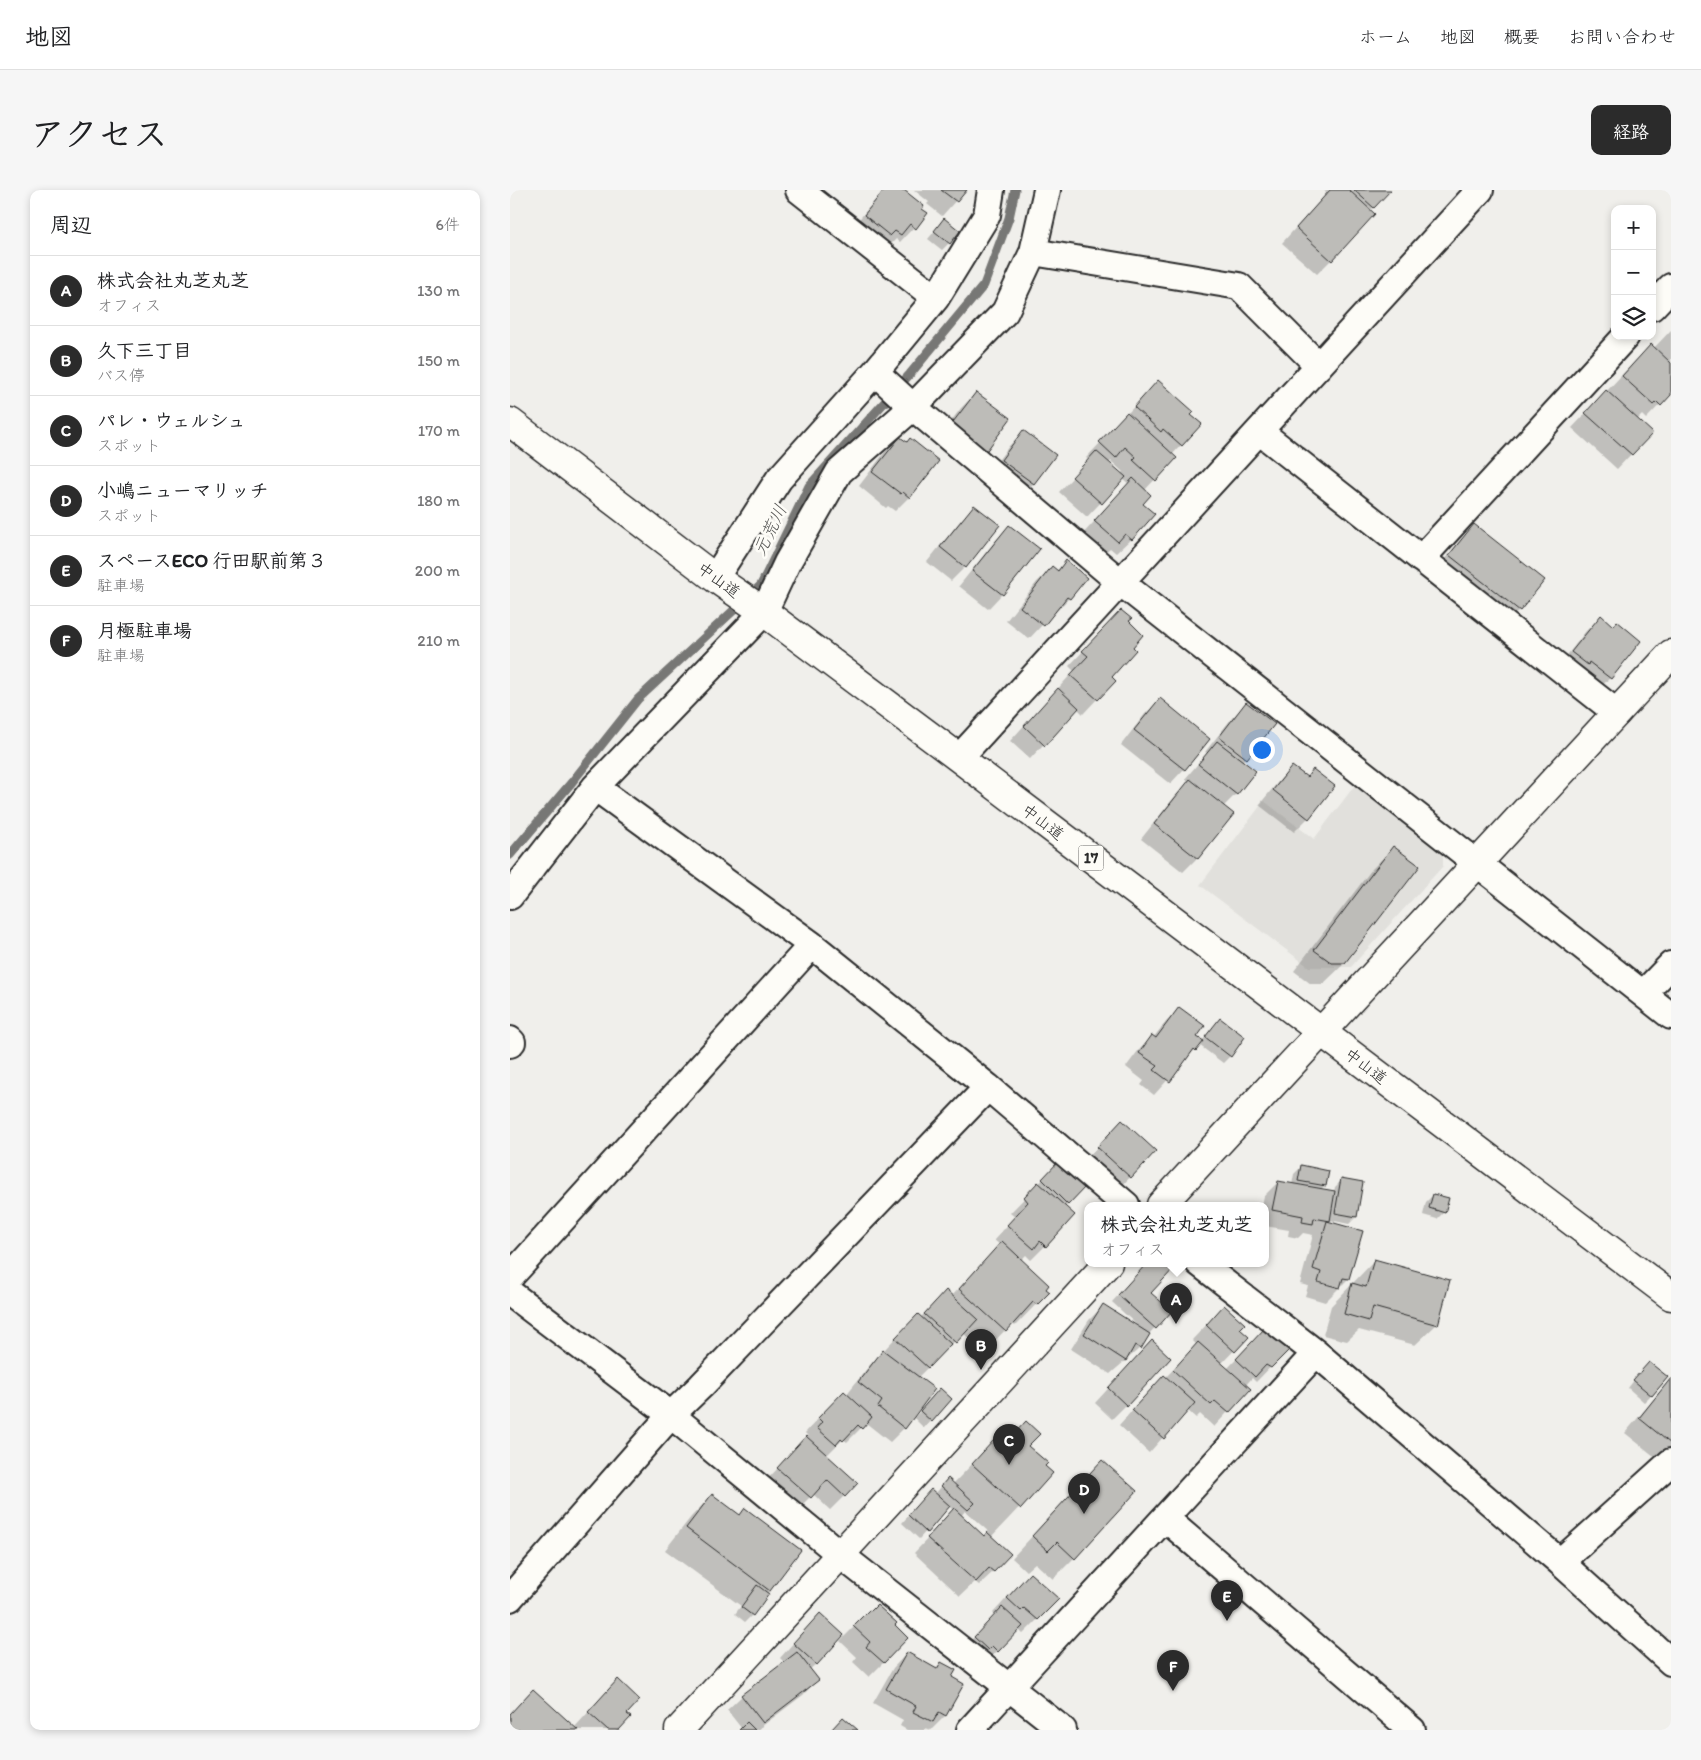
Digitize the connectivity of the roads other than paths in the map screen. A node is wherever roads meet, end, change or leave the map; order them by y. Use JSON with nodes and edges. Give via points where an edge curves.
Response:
{"nodes":[{"id":1,"x":799,"y":190,"type":"edge"},
{"id":2,"x":991,"y":190,"type":"edge"},
{"id":3,"x":1047,"y":190,"type":"edge"},
{"id":4,"x":1480,"y":190,"type":"edge"},
{"id":5,"x":1033,"y":252,"type":"junction"},
{"id":6,"x":1671,"y":287,"type":"edge"},
{"id":7,"x":936,"y":298,"type":"junction"},
{"id":8,"x":1656,"y":304,"type":"edge"},
{"id":9,"x":1622,"y":340,"type":"edge"},
{"id":10,"x":1319,"y":366,"type":"junction"},
{"id":11,"x":875,"y":372,"type":"junction"},
{"id":12,"x":913,"y":408,"type":"junction"},
{"id":13,"x":510,"y":422,"type":"edge"},
{"id":14,"x":1259,"y":431,"type":"junction"},
{"id":15,"x":1422,"y":559,"type":"junction"},
{"id":16,"x":715,"y":578,"type":"junction"},
{"id":17,"x":1120,"y":582,"type":"junction"},
{"id":18,"x":764,"y":612,"type":"junction"},
{"id":19,"x":1671,"y":654,"type":"edge"},
{"id":20,"x":1617,"y":712,"type":"junction"},
{"id":21,"x":959,"y":758,"type":"junction"},
{"id":22,"x":595,"y":788,"type":"junction"},
{"id":23,"x":1478,"y":864,"type":"junction"},
{"id":24,"x":510,"y":896,"type":"edge"},
{"id":25,"x":812,"y":945,"type":"junction"},
{"id":26,"x":1671,"y":965,"type":"edge"},
{"id":27,"x":1643,"y":994,"type":"junction"},
{"id":28,"x":1671,"y":1016,"type":"edge"},
{"id":29,"x":1321,"y":1031,"type":"junction"},
{"id":30,"x":510,"y":1040,"type":"edge"},
{"id":31,"x":510,"y":1044,"type":"edge"},
{"id":32,"x":988,"y":1087,"type":"junction"},
{"id":33,"x":1122,"y":1202,"type":"edge"},
{"id":34,"x":1164,"y":1202,"type":"edge"},
{"id":35,"x":1104,"y":1267,"type":"edge"},
{"id":36,"x":1204,"y":1267,"type":"edge"},
{"id":37,"x":510,"y":1277,"type":"edge"},
{"id":38,"x":510,"y":1293,"type":"edge"},
{"id":39,"x":1671,"y":1296,"type":"edge"},
{"id":40,"x":1316,"y":1353,"type":"junction"},
{"id":41,"x":671,"y":1415,"type":"junction"},
{"id":42,"x":1671,"y":1462,"type":"edge"},
{"id":43,"x":1165,"y":1518,"type":"junction"},
{"id":44,"x":840,"y":1554,"type":"junction"},
{"id":45,"x":1560,"y":1562,"type":"junction"},
{"id":46,"x":515,"y":1585,"type":"edge"},
{"id":47,"x":1671,"y":1662,"type":"edge"},
{"id":48,"x":1009,"y":1687,"type":"junction"},
{"id":49,"x":679,"y":1730,"type":"edge"},
{"id":50,"x":970,"y":1730,"type":"edge"},
{"id":51,"x":1063,"y":1730,"type":"edge"},
{"id":52,"x":1412,"y":1730,"type":"edge"}],
"edges":[{"from":1,"to":7,"type":"street"},
{"from":2,"to":7,"type":"street","via":[[987,215]]},
{"from":3,"to":5,"type":"street"},
{"from":4,"to":10,"type":"street"},
{"from":5,"to":10,"type":"street","via":[[1239,286]]},
{"from":5,"to":12,"type":"street","via":[[1005,312]]},
{"from":6,"to":8,"type":"street"},
{"from":7,"to":11,"type":"street"},
{"from":9,"to":15,"type":"street"},
{"from":10,"to":14,"type":"street"},
{"from":11,"to":12,"type":"street"},
{"from":11,"to":16,"type":"street","via":[[779,480]]},
{"from":12,"to":17,"type":"street"},
{"from":12,"to":18,"type":"street","via":[[839,472],[787,563]]},
{"from":13,"to":16,"type":"main road","name":"中山道","number":"17"},
{"from":14,"to":15,"type":"street"},
{"from":14,"to":17,"type":"street"},
{"from":15,"to":20,"type":"street"},
{"from":16,"to":18,"type":"main road","name":"中山道","number":"17"},
{"from":17,"to":21,"type":"street"},
{"from":17,"to":23,"type":"street"},
{"from":18,"to":21,"type":"main road","name":"中山道","number":"17"},
{"from":18,"to":22,"type":"street"},
{"from":19,"to":20,"type":"main road"},
{"from":20,"to":23,"type":"main road"},
{"from":21,"to":29,"type":"main road","name":"中山道","number":"17"},
{"from":22,"to":24,"type":"street"},
{"from":22,"to":25,"type":"street"},
{"from":23,"to":27,"type":"street"},
{"from":23,"to":29,"type":"main road"},
{"from":25,"to":32,"type":"street"},
{"from":25,"to":37,"type":"street"},
{"from":26,"to":27,"type":"street"},
{"from":27,"to":28,"type":"street"},
{"from":29,"to":34,"type":"main road"},
{"from":29,"to":39,"type":"main road","name":"中山道","number":"17"},
{"from":30,"to":31,"type":"street"},
{"from":32,"to":33,"type":"street"},
{"from":32,"to":41,"type":"street"},
{"from":35,"to":44,"type":"main road"},
{"from":36,"to":40,"type":"street"},
{"from":38,"to":41,"type":"street"},
{"from":40,"to":43,"type":"street"},
{"from":40,"to":45,"type":"street"},
{"from":41,"to":44,"type":"street"},
{"from":41,"to":46,"type":"street"},
{"from":42,"to":45,"type":"street"},
{"from":43,"to":48,"type":"street"},
{"from":43,"to":52,"type":"street"},
{"from":44,"to":48,"type":"street"},
{"from":44,"to":49,"type":"main road"},
{"from":45,"to":47,"type":"street"},
{"from":48,"to":50,"type":"street"},
{"from":48,"to":51,"type":"street"}]}
